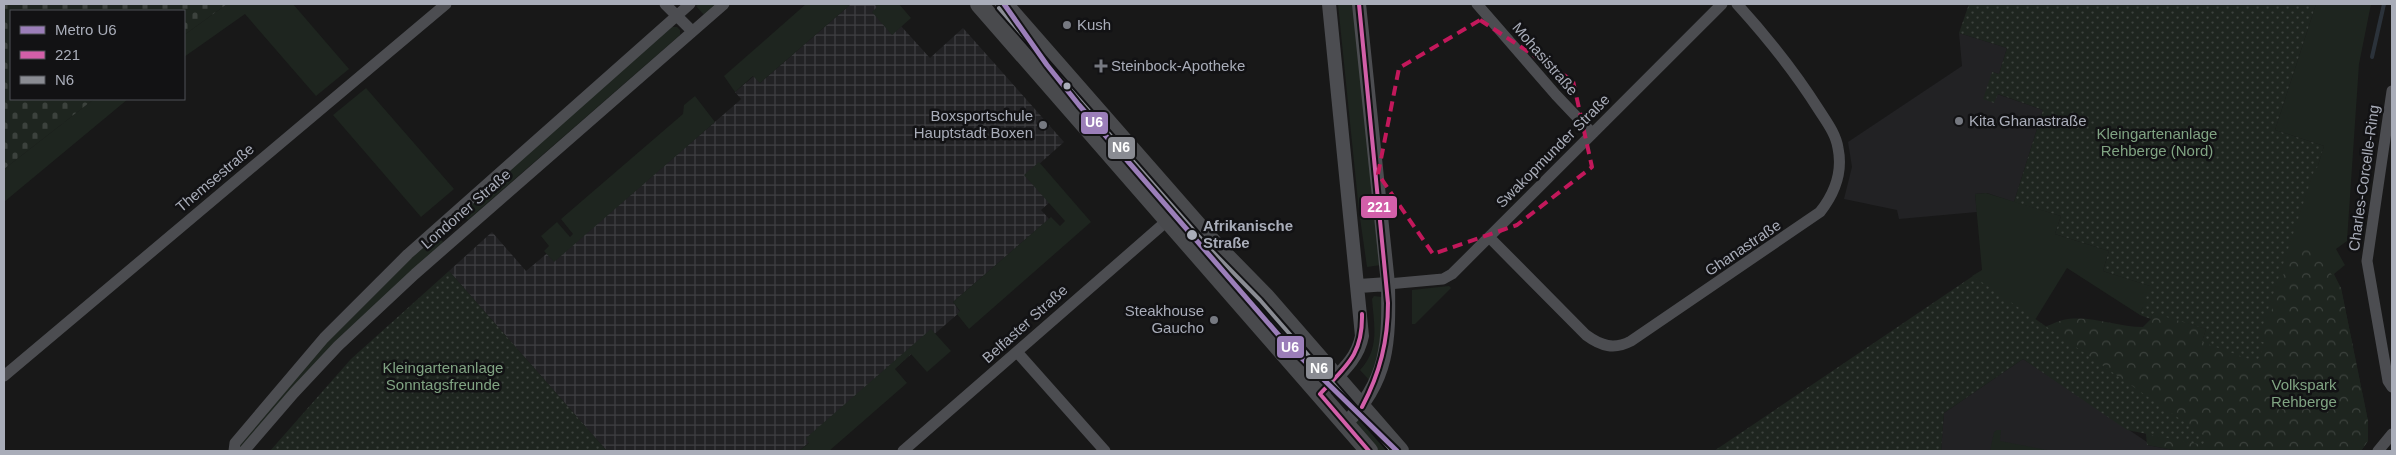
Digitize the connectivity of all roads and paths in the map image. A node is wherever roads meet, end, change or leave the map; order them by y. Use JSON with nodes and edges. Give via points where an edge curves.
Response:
{"nodes":[{"id":1,"x":446,"y":4,"type":"edge"},
{"id":2,"x":665,"y":4,"type":"edge"},
{"id":3,"x":690,"y":4,"type":"edge"},
{"id":4,"x":724,"y":4,"type":"edge"},
{"id":5,"x":979,"y":4,"type":"edge"},
{"id":6,"x":1004,"y":4,"type":"edge"},
{"id":7,"x":1329,"y":4,"type":"edge"},
{"id":8,"x":1359,"y":4,"type":"edge"},
{"id":9,"x":1477,"y":4,"type":"edge"},
{"id":10,"x":1722,"y":4,"type":"edge"},
{"id":11,"x":1736,"y":4,"type":"edge"},
{"id":12,"x":677,"y":15,"type":"junction"},
{"id":13,"x":692,"y":31,"type":"junction"},
{"id":14,"x":2392,"y":91,"type":"edge"},
{"id":15,"x":1592,"y":133,"type":"junction"},
{"id":16,"x":1168,"y":220,"type":"junction"},
{"id":17,"x":1489,"y":237,"type":"junction"},
{"id":18,"x":1388,"y":284,"type":"junction"},
{"id":19,"x":1359,"y":286,"type":"junction"},
{"id":20,"x":1017,"y":352,"type":"junction"},
{"id":21,"x":4,"y":376,"type":"edge"},
{"id":22,"x":1335,"y":377,"type":"junction"},
{"id":23,"x":2392,"y":386,"type":"edge"},
{"id":24,"x":1320,"y":394,"type":"junction"},
{"id":25,"x":1362,"y":408,"type":"junction"},
{"id":26,"x":1345,"y":424,"type":"junction"},
{"id":27,"x":2392,"y":434,"type":"edge"},
{"id":28,"x":234,"y":451,"type":"edge"},
{"id":29,"x":244,"y":451,"type":"edge"},
{"id":30,"x":903,"y":451,"type":"edge"},
{"id":31,"x":1105,"y":451,"type":"edge"},
{"id":32,"x":1369,"y":451,"type":"edge"},
{"id":33,"x":1400,"y":451,"type":"edge"},
{"id":34,"x":2378,"y":451,"type":"edge"}],
"edges":[{"from":1,"to":21,"type":"street","name":"Themsestraße"},
{"from":2,"to":12,"type":"street"},
{"from":3,"to":12,"type":"street","name":"Londoner Straße"},
{"from":4,"to":13,"type":"street","name":"Londoner Straße"},
{"from":5,"to":16,"type":"main road"},
{"from":6,"to":22,"type":"main road"},
{"from":7,"to":19,"type":"street"},
{"from":8,"to":18,"type":"street"},
{"from":9,"to":15,"type":"street","name":"Mohasistraße"},
{"from":10,"to":15,"type":"street","name":"Swakopmunder Straße"},
{"from":11,"to":17,"type":"street","name":"Ghanastraße","via":[[1805,87],[1838,146],[1836,188],[1820,212],[1631,341],[1614,346],[1605,346],[1586,335]]},
{"from":12,"to":13,"type":"street"},
{"from":12,"to":28,"type":"street","name":"Londoner Straße","via":[[441,223],[372,289],[270,399],[235,443]]},
{"from":13,"to":29,"type":"street","name":"Londoner Straße","via":[[401,287],[332,353]]},
{"from":14,"to":23,"type":"street","name":"Charles-Corcelle-Ring","via":[[2367,261],[2388,381]]},
{"from":15,"to":17,"type":"street","name":"Swakopmunder Straße"},
{"from":16,"to":20,"type":"street","name":"Belfaster Straße"},
{"from":16,"to":24,"type":"main road"},
{"from":17,"to":18,"type":"street","name":"Swakopmunder Straße","via":[[1443,279]]},
{"from":18,"to":19,"type":"street"},
{"from":18,"to":25,"type":"street","via":[[1387,343],[1381,368]]},
{"from":19,"to":22,"type":"street","via":[[1360,349]]},
{"from":20,"to":30,"type":"street","name":"Belfaster Straße"},
{"from":20,"to":31,"type":"street"},
{"from":22,"to":24,"type":"street"},
{"from":22,"to":25,"type":"main road"},
{"from":24,"to":26,"type":"main road"},
{"from":25,"to":26,"type":"street"},
{"from":25,"to":33,"type":"main road"},
{"from":26,"to":32,"type":"main road"},
{"from":27,"to":34,"type":"street"}]}
